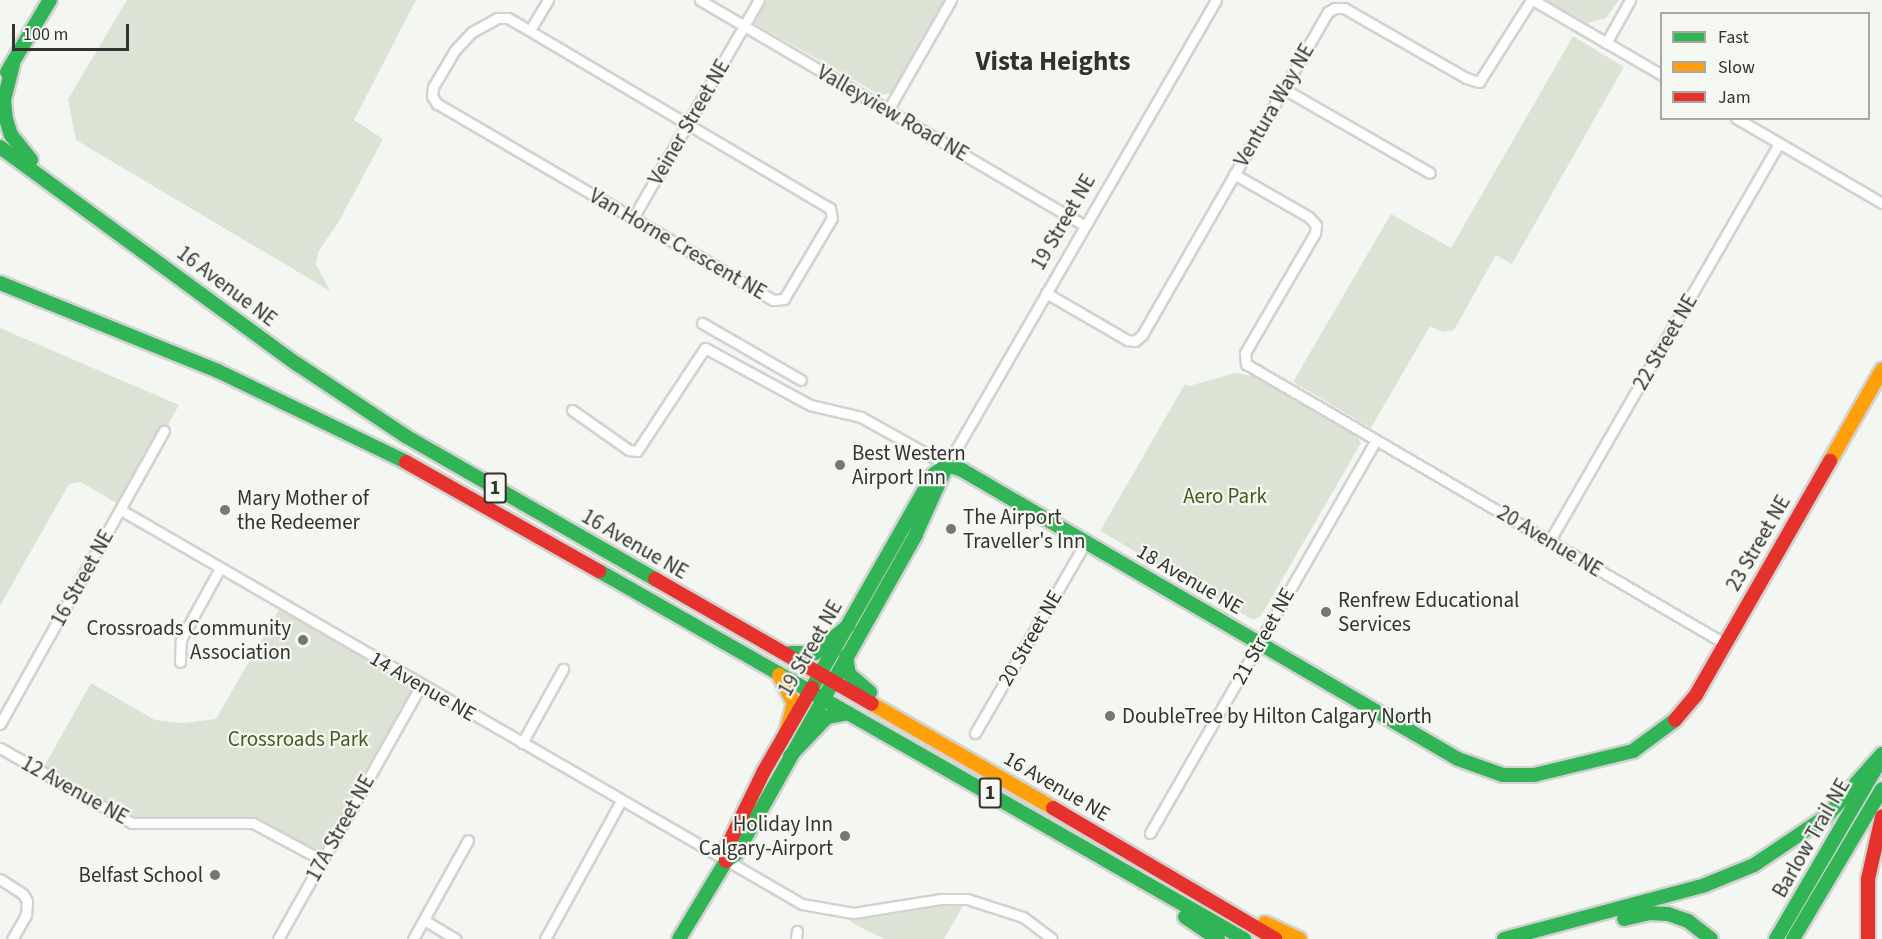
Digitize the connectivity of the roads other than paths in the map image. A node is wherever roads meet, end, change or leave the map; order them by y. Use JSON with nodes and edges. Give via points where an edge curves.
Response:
{"nodes":[{"id":1,"x":50,"y":0,"type":"edge"},
{"id":2,"x":548,"y":0,"type":"edge"},
{"id":3,"x":700,"y":0,"type":"edge"},
{"id":4,"x":759,"y":0,"type":"edge"},
{"id":5,"x":951,"y":0,"type":"edge"},
{"id":6,"x":1216,"y":0,"type":"edge"},
{"id":7,"x":1532,"y":0,"type":"edge"},
{"id":8,"x":1630,"y":0,"type":"edge"},
{"id":9,"x":745,"y":26,"type":"junction"},
{"id":10,"x":530,"y":30,"type":"junction"},
{"id":11,"x":1606,"y":43,"type":"junction"},
{"id":12,"x":14,"y":64,"type":"junction"},
{"id":13,"x":1660,"y":74,"type":"edge"},
{"id":14,"x":0,"y":83,"type":"edge"},
{"id":15,"x":1284,"y":88,"type":"junction"},
{"id":16,"x":888,"y":110,"type":"junction"},
{"id":17,"x":1739,"y":120,"type":"edge"},
{"id":18,"x":688,"y":124,"type":"junction"},
{"id":19,"x":1779,"y":143,"type":"junction"},
{"id":20,"x":0,"y":147,"type":"edge"},
{"id":21,"x":1430,"y":173,"type":"dead end"},
{"id":22,"x":1234,"y":174,"type":"junction"},
{"id":23,"x":47,"y":179,"type":"junction"},
{"id":24,"x":1882,"y":203,"type":"edge"},
{"id":25,"x":633,"y":218,"type":"junction"},
{"id":26,"x":1085,"y":226,"type":"junction"},
{"id":27,"x":0,"y":284,"type":"edge"},
{"id":28,"x":1046,"y":292,"type":"junction"},
{"id":29,"x":0,"y":295,"type":"edge"},
{"id":30,"x":72,"y":312,"type":"junction"},
{"id":31,"x":702,"y":323,"type":"dead end"},
{"id":32,"x":1882,"y":370,"type":"edge"},
{"id":33,"x":801,"y":380,"type":"dead end"},
{"id":34,"x":572,"y":410,"type":"dead end"},
{"id":35,"x":164,"y":431,"type":"dead end"},
{"id":36,"x":1376,"y":440,"type":"junction"},
{"id":37,"x":947,"y":465,"type":"junction"},
{"id":38,"x":121,"y":510,"type":"junction"},
{"id":39,"x":1550,"y":540,"type":"junction"},
{"id":40,"x":1085,"y":543,"type":"junction"},
{"id":41,"x":220,"y":568,"type":"junction"},
{"id":42,"x":848,"y":626,"type":"junction"},
{"id":43,"x":1259,"y":643,"type":"junction"},
{"id":44,"x":1724,"y":643,"type":"junction"},
{"id":45,"x":783,"y":651,"type":"junction"},
{"id":46,"x":846,"y":656,"type":"junction"},
{"id":47,"x":180,"y":662,"type":"dead end"},
{"id":48,"x":563,"y":669,"type":"dead end"},
{"id":49,"x":777,"y":671,"type":"junction"},
{"id":50,"x":826,"y":677,"type":"junction"},
{"id":51,"x":421,"y":685,"type":"junction"},
{"id":52,"x":816,"y":694,"type":"junction"},
{"id":53,"x":849,"y":713,"type":"junction"},
{"id":54,"x":0,"y":724,"type":"edge"},
{"id":55,"x":1662,"y":732,"type":"joint"},
{"id":56,"x":786,"y":733,"type":"junction"},
{"id":57,"x":975,"y":733,"type":"dead end"},
{"id":58,"x":522,"y":743,"type":"junction"},
{"id":59,"x":0,"y":748,"type":"edge"},
{"id":60,"x":956,"y":752,"type":"junction"},
{"id":61,"x":790,"y":756,"type":"junction"},
{"id":62,"x":1882,"y":756,"type":"edge"},
{"id":63,"x":1882,"y":789,"type":"edge"},
{"id":64,"x":621,"y":801,"type":"junction"},
{"id":65,"x":1882,"y":817,"type":"edge"},
{"id":66,"x":1150,"y":833,"type":"dead end"},
{"id":67,"x":468,"y":840,"type":"dead end"},
{"id":68,"x":322,"y":860,"type":"junction"},
{"id":69,"x":726,"y":861,"type":"junction"},
{"id":70,"x":1131,"y":874,"type":"junction"},
{"id":71,"x":0,"y":879,"type":"edge"},
{"id":72,"x":1196,"y":892,"type":"junction"},
{"id":73,"x":424,"y":920,"type":"junction"},
{"id":74,"x":12,"y":939,"type":"edge"},
{"id":75,"x":278,"y":939,"type":"edge"},
{"id":76,"x":413,"y":939,"type":"edge"},
{"id":77,"x":456,"y":939,"type":"edge"},
{"id":78,"x":545,"y":939,"type":"edge"},
{"id":79,"x":679,"y":939,"type":"edge"},
{"id":80,"x":1052,"y":939,"type":"edge"},
{"id":81,"x":1218,"y":939,"type":"edge"},
{"id":82,"x":1244,"y":939,"type":"edge"},
{"id":83,"x":1275,"y":939,"type":"edge"},
{"id":84,"x":1300,"y":939,"type":"edge"},
{"id":85,"x":1504,"y":939,"type":"edge"},
{"id":86,"x":1547,"y":939,"type":"edge"},
{"id":87,"x":1711,"y":939,"type":"edge"},
{"id":88,"x":1776,"y":939,"type":"edge"},
{"id":89,"x":1793,"y":939,"type":"edge"},
{"id":90,"x":1868,"y":939,"type":"edge"}],
"edges":[{"from":1,"to":12,"type":"main road"},
{"from":2,"to":10,"type":"street"},
{"from":3,"to":9,"type":"street","name":"Valleyview Road NE"},
{"from":4,"to":9,"type":"street","name":"Veiner Street NE"},
{"from":5,"to":16,"type":"street"},
{"from":6,"to":26,"type":"street","name":"19 Street NE"},
{"from":7,"to":11,"type":"street"},
{"from":7,"to":15,"type":"street","name":"Ventura Way NE","via":[[1479,82],[1344,8],[1335,8],[1328,12]]},
{"from":8,"to":11,"type":"street"},
{"from":9,"to":16,"type":"street","name":"Valleyview Road NE"},
{"from":9,"to":18,"type":"street","name":"Veiner Street NE"},
{"from":10,"to":18,"type":"street","name":"Van Horne Crescent NE"},
{"from":10,"to":25,"type":"street","name":"Van Horne Crescent NE","via":[[502,17],[472,32],[455,50],[433,87],[434,100]]},
{"from":11,"to":13,"type":"street"},
{"from":12,"to":14,"type":"main road"},
{"from":12,"to":23,"type":"main road","via":[[4,101],[9,130]]},
{"from":15,"to":21,"type":"street"},
{"from":15,"to":22,"type":"street","name":"Ventura Way NE"},
{"from":16,"to":26,"type":"street","name":"Valleyview Road NE"},
{"from":17,"to":19,"type":"street"},
{"from":18,"to":25,"type":"street","name":"Veiner Street NE"},
{"from":18,"to":25,"type":"street","name":"Van Horne Crescent NE","via":[[827,205],[832,218],[784,299],[773,300]]},
{"from":19,"to":24,"type":"street"},
{"from":19,"to":39,"type":"street","name":"22 Street NE"},
{"from":20,"to":23,"type":"main road","name":"16 Avenue NE","number":"1"},
{"from":22,"to":28,"type":"street","name":"Ventura Way NE","via":[[1135,341]]},
{"from":22,"to":36,"type":"street","name":"20 Avenue NE","via":[[1316,225],[1315,233],[1245,352],[1246,364]]},
{"from":23,"to":45,"type":"main road","name":"16 Avenue NE","number":"1","via":[[297,364],[407,437]]},
{"from":26,"to":28,"type":"street","name":"19 Street NE"},
{"from":27,"to":30,"type":"main road","name":"16 Avenue NE","number":"1"},
{"from":28,"to":37,"type":"street","name":"19 Street NE"},
{"from":29,"to":30,"type":"main road","via":[[51,313]]},
{"from":30,"to":49,"type":"main road","name":"16 Avenue NE","number":"1","via":[[228,376],[358,436]]},
{"from":31,"to":33,"type":"street"},
{"from":32,"to":44,"type":"main road","name":"23 Street NE"},
{"from":34,"to":37,"type":"street","name":"18 Avenue NE","via":[[637,452],[705,348],[810,405],[861,417]]},
{"from":35,"to":38,"type":"street","name":"16 Street NE"},
{"from":36,"to":39,"type":"street","name":"20 Avenue NE"},
{"from":36,"to":43,"type":"street","name":"21 Street NE"},
{"from":37,"to":40,"type":"main road","name":"18 Avenue NE"},
{"from":37,"to":42,"type":"main road","name":"19 Street NE","via":[[933,475]]},
{"from":37,"to":46,"type":"main road","name":"19 Street NE","via":[[916,534]]},
{"from":38,"to":41,"type":"street","name":"14 Avenue NE"},
{"from":38,"to":54,"type":"street","name":"16 Street NE"},
{"from":39,"to":44,"type":"street","name":"20 Avenue NE"},
{"from":40,"to":43,"type":"main road","name":"18 Avenue NE"},
{"from":40,"to":57,"type":"street","name":"20 Street NE"},
{"from":41,"to":47,"type":"street","via":[[181,639]]},
{"from":41,"to":51,"type":"street","name":"14 Avenue NE"},
{"from":42,"to":45,"type":"main road","via":[[814,653]]},
{"from":42,"to":50,"type":"main road","name":"19 Street NE"},
{"from":43,"to":55,"type":"main road","name":"18 Avenue NE","via":[[1458,759],[1503,775],[1549,773],[1633,751]]},
{"from":43,"to":66,"type":"street","name":"21 Street NE"},
{"from":44,"to":55,"type":"main road","name":"23 Street NE","via":[[1696,694]]},
{"from":45,"to":50,"type":"main road","name":"16 Avenue NE","number":"1"},
{"from":46,"to":50,"type":"main road","name":"19 Street NE"},
{"from":46,"to":60,"type":"main road","via":[[854,681],[946,737]]},
{"from":48,"to":58,"type":"street"},
{"from":49,"to":52,"type":"main road","name":"16 Avenue NE","number":"1"},
{"from":49,"to":56,"type":"main road","via":[[794,703]]},
{"from":50,"to":52,"type":"main road","name":"19 Street NE"},
{"from":50,"to":60,"type":"main road","name":"16 Avenue NE","number":"1"},
{"from":51,"to":58,"type":"street","name":"14 Avenue NE"},
{"from":51,"to":68,"type":"street","name":"17A Street NE"},
{"from":52,"to":53,"type":"main road","name":"16 Avenue NE","number":"1"},
{"from":52,"to":56,"type":"main road","name":"19 Street NE"},
{"from":52,"to":61,"type":"main road","name":"19 Street NE"},
{"from":53,"to":61,"type":"main road","via":[[827,717]]},
{"from":53,"to":70,"type":"main road","name":"16 Avenue NE","number":"1"},
{"from":56,"to":69,"type":"main road","name":"19 Street NE","via":[[726,849]]},
{"from":58,"to":64,"type":"street","name":"14 Avenue NE"},
{"from":59,"to":68,"type":"street","name":"12 Avenue NE","via":[[132,824],[253,823]]},
{"from":60,"to":72,"type":"main road","name":"16 Avenue NE","number":"1"},
{"from":61,"to":69,"type":"main road","name":"19 Street NE","via":[[736,854]]},
{"from":62,"to":85,"type":"main road","via":[[1821,821],[1748,868],[1705,885]]},
{"from":62,"to":88,"type":"main road","name":"Barlow Trail NE"},
{"from":63,"to":89,"type":"main road","name":"Barlow Trail NE"},
{"from":64,"to":69,"type":"street","name":"14 Avenue NE"},
{"from":64,"to":78,"type":"street"},
{"from":65,"to":90,"type":"main road","via":[[1868,879]]},
{"from":67,"to":73,"type":"street"},
{"from":68,"to":75,"type":"street","name":"17A Street NE"},
{"from":69,"to":79,"type":"main road","name":"19 Street NE"},
{"from":69,"to":80,"type":"street","name":"14 Avenue NE","via":[[795,901],[825,911],[853,913],[940,899],[967,899],[1023,917]]},
{"from":70,"to":81,"type":"main road"},
{"from":70,"to":82,"type":"main road","name":"16 Avenue NE","number":"1"},
{"from":71,"to":74,"type":"street","via":[[27,901],[26,915]]},
{"from":72,"to":83,"type":"main road","name":"16 Avenue NE","number":"1"},
{"from":72,"to":84,"type":"main road"},
{"from":73,"to":76,"type":"street"},
{"from":73,"to":77,"type":"street"},
{"from":86,"to":87,"type":"main road","via":[[1649,913],[1678,916]]}]}
